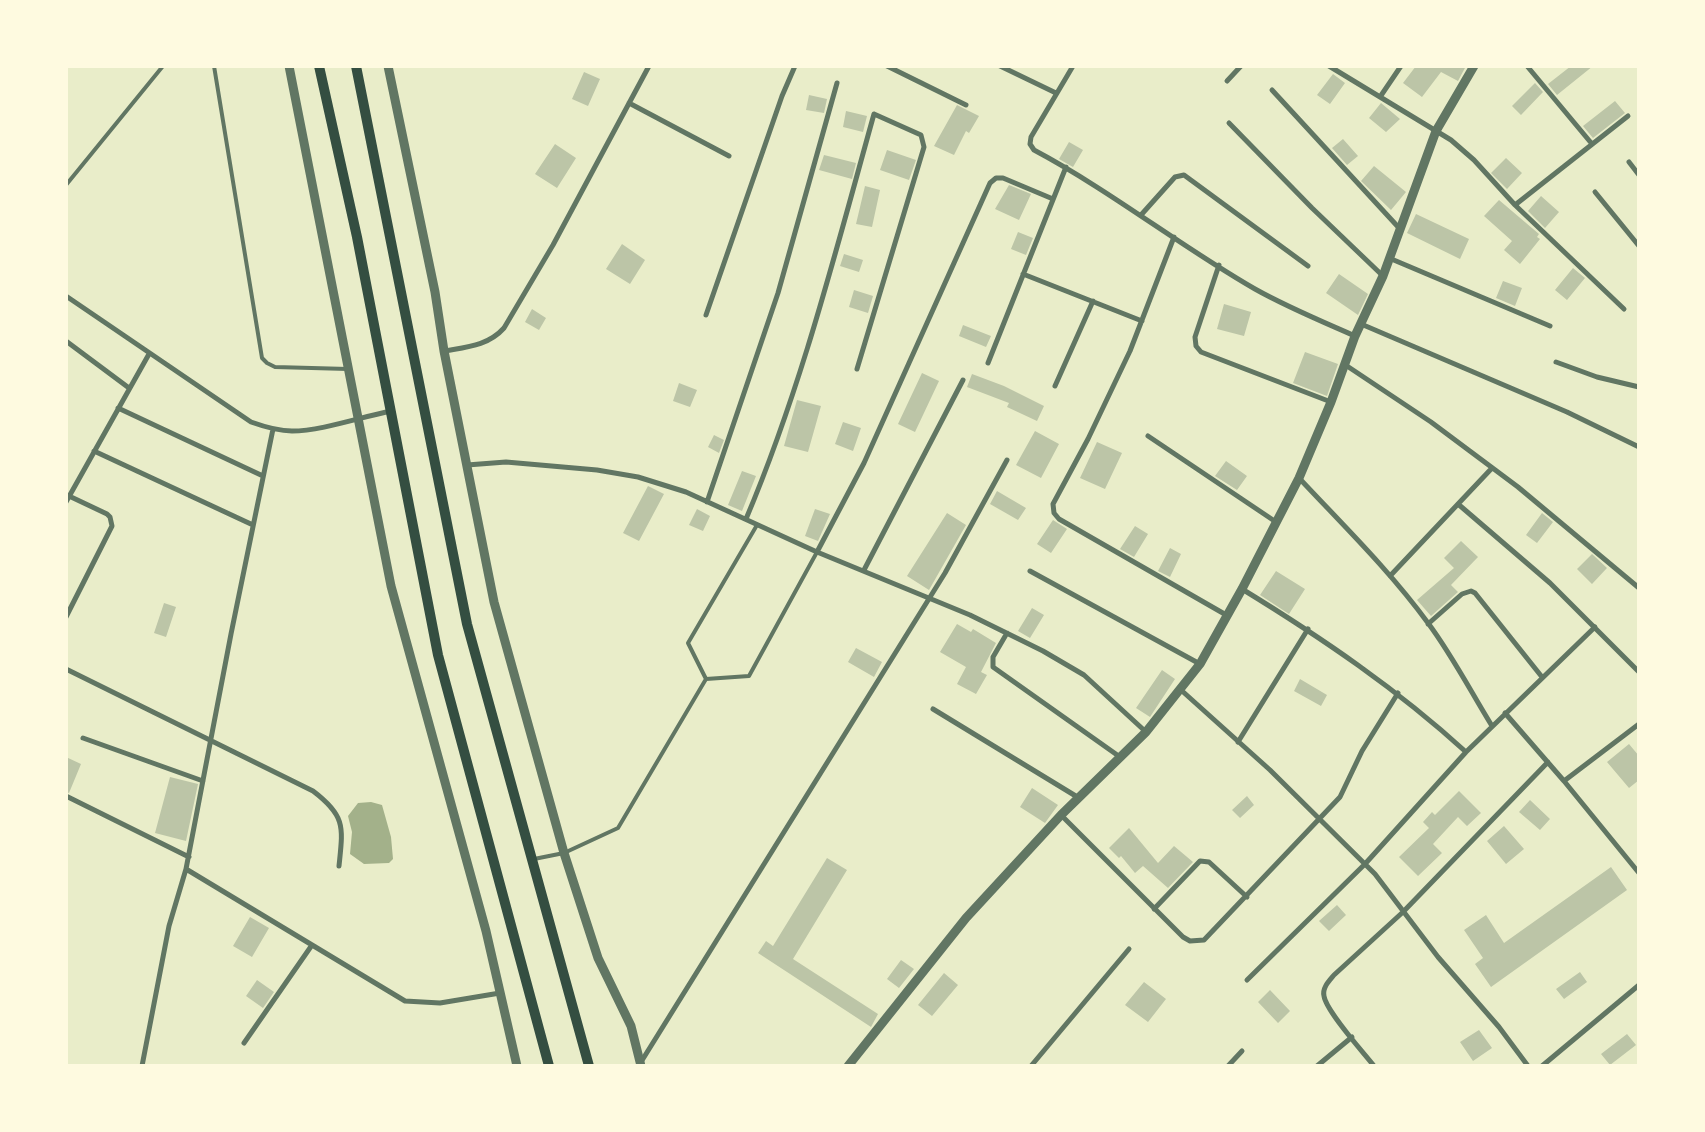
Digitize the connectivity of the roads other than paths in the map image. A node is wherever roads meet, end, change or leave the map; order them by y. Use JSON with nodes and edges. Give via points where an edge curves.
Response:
{"nodes":[{"id":1,"x":163,"y":66,"type":"edge"},
{"id":2,"x":214,"y":66,"type":"edge"},
{"id":3,"x":289,"y":66,"type":"edge"},
{"id":4,"x":319,"y":66,"type":"edge"},
{"id":5,"x":356,"y":66,"type":"edge"},
{"id":6,"x":388,"y":66,"type":"edge"},
{"id":7,"x":649,"y":66,"type":"edge"},
{"id":8,"x":795,"y":66,"type":"edge"},
{"id":9,"x":887,"y":66,"type":"edge"},
{"id":10,"x":1000,"y":66,"type":"edge"},
{"id":11,"x":1073,"y":66,"type":"edge"},
{"id":12,"x":1241,"y":66,"type":"edge"},
{"id":13,"x":1329,"y":66,"type":"edge"},
{"id":14,"x":1401,"y":66,"type":"edge"},
{"id":15,"x":1474,"y":66,"type":"edge"},
{"id":16,"x":1527,"y":66,"type":"edge"},
{"id":17,"x":1227,"y":81,"type":"dead end"},
{"id":18,"x":837,"y":83,"type":"dead end"},
{"id":19,"x":1272,"y":90,"type":"dead end"},
{"id":20,"x":1056,"y":94,"type":"junction"},
{"id":21,"x":1380,"y":97,"type":"junction"},
{"id":22,"x":629,"y":103,"type":"junction"},
{"id":23,"x":966,"y":105,"type":"dead end"},
{"id":24,"x":1628,"y":116,"type":"dead end"},
{"id":25,"x":1229,"y":123,"type":"dead end"},
{"id":26,"x":1436,"y":131,"type":"junction"},
{"id":27,"x":1592,"y":144,"type":"junction"},
{"id":28,"x":729,"y":156,"type":"dead end"},
{"id":29,"x":1629,"y":162,"type":"dead end"},
{"id":30,"x":1066,"y":167,"type":"junction"},
{"id":31,"x":1639,"y":175,"type":"edge"},
{"id":32,"x":66,"y":185,"type":"edge"},
{"id":33,"x":1595,"y":192,"type":"dead end"},
{"id":34,"x":1053,"y":199,"type":"junction"},
{"id":35,"x":1515,"y":205,"type":"junction"},
{"id":36,"x":1141,"y":215,"type":"junction"},
{"id":37,"x":1400,"y":229,"type":"junction"},
{"id":38,"x":1174,"y":237,"type":"junction"},
{"id":39,"x":1639,"y":246,"type":"edge"},
{"id":40,"x":1389,"y":258,"type":"junction"},
{"id":41,"x":1219,"y":265,"type":"junction"},
{"id":42,"x":1308,"y":266,"type":"dead end"},
{"id":43,"x":1023,"y":274,"type":"junction"},
{"id":44,"x":1383,"y":276,"type":"junction"},
{"id":45,"x":66,"y":296,"type":"edge"},
{"id":46,"x":1093,"y":302,"type":"junction"},
{"id":47,"x":1624,"y":309,"type":"dead end"},
{"id":48,"x":706,"y":315,"type":"dead end"},
{"id":49,"x":1142,"y":321,"type":"junction"},
{"id":50,"x":1361,"y":324,"type":"junction"},
{"id":51,"x":1550,"y":326,"type":"dead end"},
{"id":52,"x":1355,"y":336,"type":"junction"},
{"id":53,"x":66,"y":341,"type":"edge"},
{"id":54,"x":444,"y":351,"type":"junction"},
{"id":55,"x":148,"y":354,"type":"junction"},
{"id":56,"x":988,"y":362,"type":"dead end"},
{"id":57,"x":1556,"y":362,"type":"dead end"},
{"id":58,"x":1344,"y":364,"type":"junction"},
{"id":59,"x":857,"y":368,"type":"dead end"},
{"id":60,"x":350,"y":370,"type":"junction"},
{"id":61,"x":964,"y":380,"type":"dead end"},
{"id":62,"x":1055,"y":386,"type":"dead end"},
{"id":63,"x":1639,"y":387,"type":"edge"},
{"id":64,"x":129,"y":388,"type":"junction"},
{"id":65,"x":1331,"y":402,"type":"junction"},
{"id":66,"x":118,"y":408,"type":"junction"},
{"id":67,"x":390,"y":411,"type":"junction"},
{"id":68,"x":359,"y":417,"type":"junction"},
{"id":69,"x":273,"y":429,"type":"junction"},
{"id":70,"x":1148,"y":436,"type":"dead end"},
{"id":71,"x":1639,"y":447,"type":"edge"},
{"id":72,"x":94,"y":451,"type":"junction"},
{"id":73,"x":1007,"y":460,"type":"dead end"},
{"id":74,"x":466,"y":465,"type":"junction"},
{"id":75,"x":1492,"y":468,"type":"junction"},
{"id":76,"x":263,"y":476,"type":"junction"},
{"id":77,"x":1299,"y":478,"type":"junction"},
{"id":78,"x":69,"y":496,"type":"junction"},
{"id":79,"x":66,"y":502,"type":"edge"},
{"id":80,"x":707,"y":502,"type":"junction"},
{"id":81,"x":1458,"y":504,"type":"junction"},
{"id":82,"x":746,"y":519,"type":"junction"},
{"id":83,"x":1276,"y":522,"type":"junction"},
{"id":84,"x":253,"y":525,"type":"junction"},
{"id":85,"x":757,"y":525,"type":"junction"},
{"id":86,"x":817,"y":552,"type":"junction"},
{"id":87,"x":864,"y":570,"type":"junction"},
{"id":88,"x":1030,"y":571,"type":"dead end"},
{"id":89,"x":1390,"y":576,"type":"junction"},
{"id":90,"x":1639,"y":588,"type":"edge"},
{"id":91,"x":1242,"y":590,"type":"junction"},
{"id":92,"x":928,"y":598,"type":"junction"},
{"id":93,"x":1228,"y":616,"type":"junction"},
{"id":94,"x":66,"y":617,"type":"edge"},
{"id":95,"x":1428,"y":624,"type":"junction"},
{"id":96,"x":1595,"y":627,"type":"junction"},
{"id":97,"x":1308,"y":629,"type":"junction"},
{"id":98,"x":1008,"y":633,"type":"junction"},
{"id":99,"x":1200,"y":664,"type":"junction"},
{"id":100,"x":66,"y":668,"type":"edge"},
{"id":101,"x":1639,"y":672,"type":"edge"},
{"id":102,"x":1542,"y":677,"type":"junction"},
{"id":103,"x":706,"y":679,"type":"junction"},
{"id":104,"x":1181,"y":690,"type":"junction"},
{"id":105,"x":1398,"y":693,"type":"junction"},
{"id":106,"x":933,"y":709,"type":"dead end"},
{"id":107,"x":1505,"y":713,"type":"junction"},
{"id":108,"x":1639,"y":724,"type":"edge"},
{"id":109,"x":1492,"y":726,"type":"junction"},
{"id":110,"x":1146,"y":732,"type":"junction"},
{"id":111,"x":83,"y":738,"type":"dead end"},
{"id":112,"x":211,"y":740,"type":"junction"},
{"id":113,"x":1238,"y":742,"type":"junction"},
{"id":114,"x":1466,"y":752,"type":"junction"},
{"id":115,"x":1120,"y":758,"type":"junction"},
{"id":116,"x":1548,"y":762,"type":"junction"},
{"id":117,"x":203,"y":781,"type":"junction"},
{"id":118,"x":1564,"y":781,"type":"junction"},
{"id":119,"x":66,"y":796,"type":"edge"},
{"id":120,"x":1079,"y":798,"type":"junction"},
{"id":121,"x":1061,"y":815,"type":"junction"},
{"id":122,"x":1320,"y":820,"type":"junction"},
{"id":123,"x":564,"y":853,"type":"junction"},
{"id":124,"x":189,"y":857,"type":"junction"},
{"id":125,"x":532,"y":859,"type":"junction"},
{"id":126,"x":1365,"y":864,"type":"junction"},
{"id":127,"x":340,"y":866,"type":"dead end"},
{"id":128,"x":186,"y":869,"type":"junction"},
{"id":129,"x":1639,"y":873,"type":"edge"},
{"id":130,"x":1247,"y":897,"type":"junction"},
{"id":131,"x":1154,"y":909,"type":"junction"},
{"id":132,"x":1403,"y":912,"type":"junction"},
{"id":133,"x":312,"y":945,"type":"junction"},
{"id":134,"x":1130,"y":949,"type":"dead end"},
{"id":135,"x":1248,"y":980,"type":"dead end"},
{"id":136,"x":1639,"y":985,"type":"edge"},
{"id":137,"x":500,"y":993,"type":"junction"},
{"id":138,"x":1352,"y":1037,"type":"junction"},
{"id":139,"x":244,"y":1043,"type":"dead end"},
{"id":140,"x":1242,"y":1051,"type":"dead end"},
{"id":141,"x":641,"y":1064,"type":"edge"},
{"id":142,"x":142,"y":1066,"type":"edge"},
{"id":143,"x":517,"y":1066,"type":"edge"},
{"id":144,"x":549,"y":1066,"type":"edge"},
{"id":145,"x":589,"y":1066,"type":"edge"},
{"id":146,"x":848,"y":1066,"type":"edge"},
{"id":147,"x":1031,"y":1066,"type":"edge"},
{"id":148,"x":1228,"y":1066,"type":"edge"},
{"id":149,"x":1317,"y":1066,"type":"edge"},
{"id":150,"x":1374,"y":1066,"type":"edge"},
{"id":151,"x":1528,"y":1066,"type":"edge"},
{"id":152,"x":1542,"y":1066,"type":"edge"}],
"edges":[{"from":1,"to":32,"type":"lane"},
{"from":2,"to":60,"type":"lane","via":[[262,358],[275,366]]},
{"from":3,"to":60,"type":"street"},
{"from":4,"to":67,"type":"main road","via":[[357,237]]},
{"from":5,"to":125,"type":"main road","via":[[467,624]]},
{"from":6,"to":54,"type":"street"},
{"from":7,"to":22,"type":"street"},
{"from":8,"to":48,"type":"street"},
{"from":9,"to":23,"type":"street"},
{"from":10,"to":20,"type":"street"},
{"from":11,"to":20,"type":"street"},
{"from":12,"to":17,"type":"street"},
{"from":13,"to":21,"type":"street"},
{"from":14,"to":21,"type":"street"},
{"from":15,"to":26,"type":"street"},
{"from":16,"to":27,"type":"street"},
{"from":18,"to":80,"type":"street","via":[[778,293]]},
{"from":19,"to":37,"type":"street"},
{"from":20,"to":30,"type":"street","via":[[1030,144],[1034,150]]},
{"from":21,"to":26,"type":"street"},
{"from":22,"to":28,"type":"street"},
{"from":22,"to":54,"type":"street","via":[[553,245],[504,328],[484,343]]},
{"from":24,"to":27,"type":"street"},
{"from":25,"to":44,"type":"street"},
{"from":26,"to":35,"type":"street","via":[[1464,150]]},
{"from":26,"to":37,"type":"street"},
{"from":27,"to":35,"type":"street"},
{"from":29,"to":31,"type":"street"},
{"from":30,"to":34,"type":"street"},
{"from":30,"to":36,"type":"street"},
{"from":33,"to":39,"type":"street"},
{"from":34,"to":43,"type":"street"},
{"from":34,"to":86,"type":"street","via":[[1003,178],[996,178],[990,183],[864,463]]},
{"from":35,"to":47,"type":"street"},
{"from":36,"to":38,"type":"street"},
{"from":36,"to":42,"type":"street","via":[[1175,177],[1184,175]]},
{"from":37,"to":40,"type":"street"},
{"from":38,"to":41,"type":"street"},
{"from":38,"to":49,"type":"street"},
{"from":40,"to":44,"type":"street"},
{"from":40,"to":51,"type":"street"},
{"from":41,"to":52,"type":"street","via":[[1290,308]]},
{"from":41,"to":65,"type":"street","via":[[1195,338],[1196,346],[1201,352]]},
{"from":43,"to":46,"type":"street"},
{"from":43,"to":56,"type":"street"},
{"from":44,"to":50,"type":"street"},
{"from":45,"to":55,"type":"street"},
{"from":46,"to":49,"type":"street"},
{"from":46,"to":62,"type":"street"},
{"from":49,"to":93,"type":"street","via":[[1114,386],[1053,504],[1054,513],[1059,519]]},
{"from":50,"to":52,"type":"street"},
{"from":50,"to":71,"type":"street","via":[[1560,409]]},
{"from":52,"to":58,"type":"street"},
{"from":53,"to":64,"type":"street"},
{"from":54,"to":74,"type":"street"},
{"from":55,"to":64,"type":"street"},
{"from":55,"to":69,"type":"street","via":[[251,422]]},
{"from":57,"to":63,"type":"street","via":[[1597,378]]},
{"from":58,"to":65,"type":"street"},
{"from":58,"to":75,"type":"street","via":[[1431,422]]},
{"from":59,"to":82,"type":"street","via":[[924,147],[921,135],[874,114],[810,336],[768,467]]},
{"from":60,"to":68,"type":"street"},
{"from":61,"to":87,"type":"street"},
{"from":64,"to":66,"type":"street"},
{"from":65,"to":77,"type":"street"},
{"from":66,"to":72,"type":"street"},
{"from":66,"to":76,"type":"street"},
{"from":67,"to":68,"type":"street"},
{"from":67,"to":144,"type":"main road","via":[[438,655]]},
{"from":68,"to":69,"type":"street","via":[[310,430]]},
{"from":68,"to":137,"type":"street","via":[[391,586],[486,931]]},
{"from":69,"to":76,"type":"street"},
{"from":70,"to":83,"type":"street"},
{"from":72,"to":78,"type":"street"},
{"from":72,"to":84,"type":"street"},
{"from":73,"to":92,"type":"street"},
{"from":74,"to":80,"type":"street","via":[[506,462],[597,470],[638,477]]},
{"from":74,"to":123,"type":"street","via":[[494,602]]},
{"from":75,"to":81,"type":"street"},
{"from":75,"to":90,"type":"street"},
{"from":76,"to":84,"type":"street"},
{"from":77,"to":83,"type":"street"},
{"from":77,"to":89,"type":"street"},
{"from":78,"to":79,"type":"street"},
{"from":78,"to":94,"type":"street","via":[[107,514],[112,526]]},
{"from":80,"to":82,"type":"street"},
{"from":81,"to":89,"type":"street"},
{"from":81,"to":96,"type":"street","via":[[1517,553]]},
{"from":82,"to":85,"type":"street"},
{"from":83,"to":91,"type":"street"},
{"from":84,"to":112,"type":"street"},
{"from":85,"to":86,"type":"street"},
{"from":85,"to":103,"type":"lane","via":[[688,643]]},
{"from":86,"to":87,"type":"street"},
{"from":86,"to":103,"type":"lane","via":[[749,676]]},
{"from":87,"to":92,"type":"street"},
{"from":88,"to":99,"type":"street"},
{"from":89,"to":95,"type":"street"},
{"from":91,"to":93,"type":"street"},
{"from":91,"to":97,"type":"street"},
{"from":92,"to":98,"type":"street"},
{"from":92,"to":141,"type":"street"},
{"from":93,"to":99,"type":"street"},
{"from":95,"to":102,"type":"street","via":[[1462,594],[1471,591]]},
{"from":95,"to":109,"type":"street"},
{"from":96,"to":101,"type":"street"},
{"from":96,"to":102,"type":"street"},
{"from":97,"to":105,"type":"street"},
{"from":97,"to":113,"type":"street"},
{"from":98,"to":110,"type":"street","via":[[1084,675]]},
{"from":98,"to":115,"type":"street","via":[[993,657],[994,667]]},
{"from":99,"to":104,"type":"street"},
{"from":100,"to":112,"type":"street"},
{"from":102,"to":107,"type":"street"},
{"from":103,"to":123,"type":"lane","via":[[618,828]]},
{"from":104,"to":110,"type":"street"},
{"from":104,"to":113,"type":"street"},
{"from":105,"to":114,"type":"street"},
{"from":105,"to":122,"type":"street","via":[[1362,751],[1346,789]]},
{"from":106,"to":120,"type":"street"},
{"from":107,"to":109,"type":"street"},
{"from":107,"to":116,"type":"street"},
{"from":108,"to":118,"type":"street"},
{"from":109,"to":114,"type":"street"},
{"from":110,"to":115,"type":"street"},
{"from":111,"to":117,"type":"street"},
{"from":112,"to":117,"type":"street"},
{"from":112,"to":127,"type":"street","via":[[331,805],[342,827]]},
{"from":113,"to":122,"type":"street"},
{"from":114,"to":126,"type":"street"},
{"from":115,"to":120,"type":"street"},
{"from":116,"to":118,"type":"street"},
{"from":116,"to":132,"type":"street"},
{"from":117,"to":124,"type":"street"},
{"from":118,"to":129,"type":"street"},
{"from":119,"to":124,"type":"street"},
{"from":120,"to":121,"type":"street"},
{"from":121,"to":131,"type":"street"},
{"from":121,"to":146,"type":"street","via":[[966,918]]},
{"from":122,"to":126,"type":"street"},
{"from":122,"to":130,"type":"street"},
{"from":123,"to":125,"type":"lane"},
{"from":123,"to":141,"type":"street","via":[[598,958],[630,1026]]},
{"from":124,"to":128,"type":"street"},
{"from":125,"to":145,"type":"main road"},
{"from":126,"to":132,"type":"street"},
{"from":126,"to":135,"type":"street"},
{"from":128,"to":133,"type":"street"},
{"from":128,"to":142,"type":"street","via":[[169,926]]},
{"from":130,"to":131,"type":"street","via":[[1211,936],[1198,942],[1183,938]]},
{"from":130,"to":131,"type":"street","via":[[1209,862],[1200,861]]},
{"from":132,"to":138,"type":"street","via":[[1325,986],[1324,995],[1330,1008]]},
{"from":132,"to":151,"type":"street"},
{"from":133,"to":137,"type":"street","via":[[405,1001],[440,1004]]},
{"from":133,"to":139,"type":"street"},
{"from":134,"to":147,"type":"street"},
{"from":136,"to":152,"type":"street"},
{"from":137,"to":143,"type":"street"},
{"from":138,"to":149,"type":"street"},
{"from":138,"to":150,"type":"street"},
{"from":140,"to":148,"type":"street"}]}
